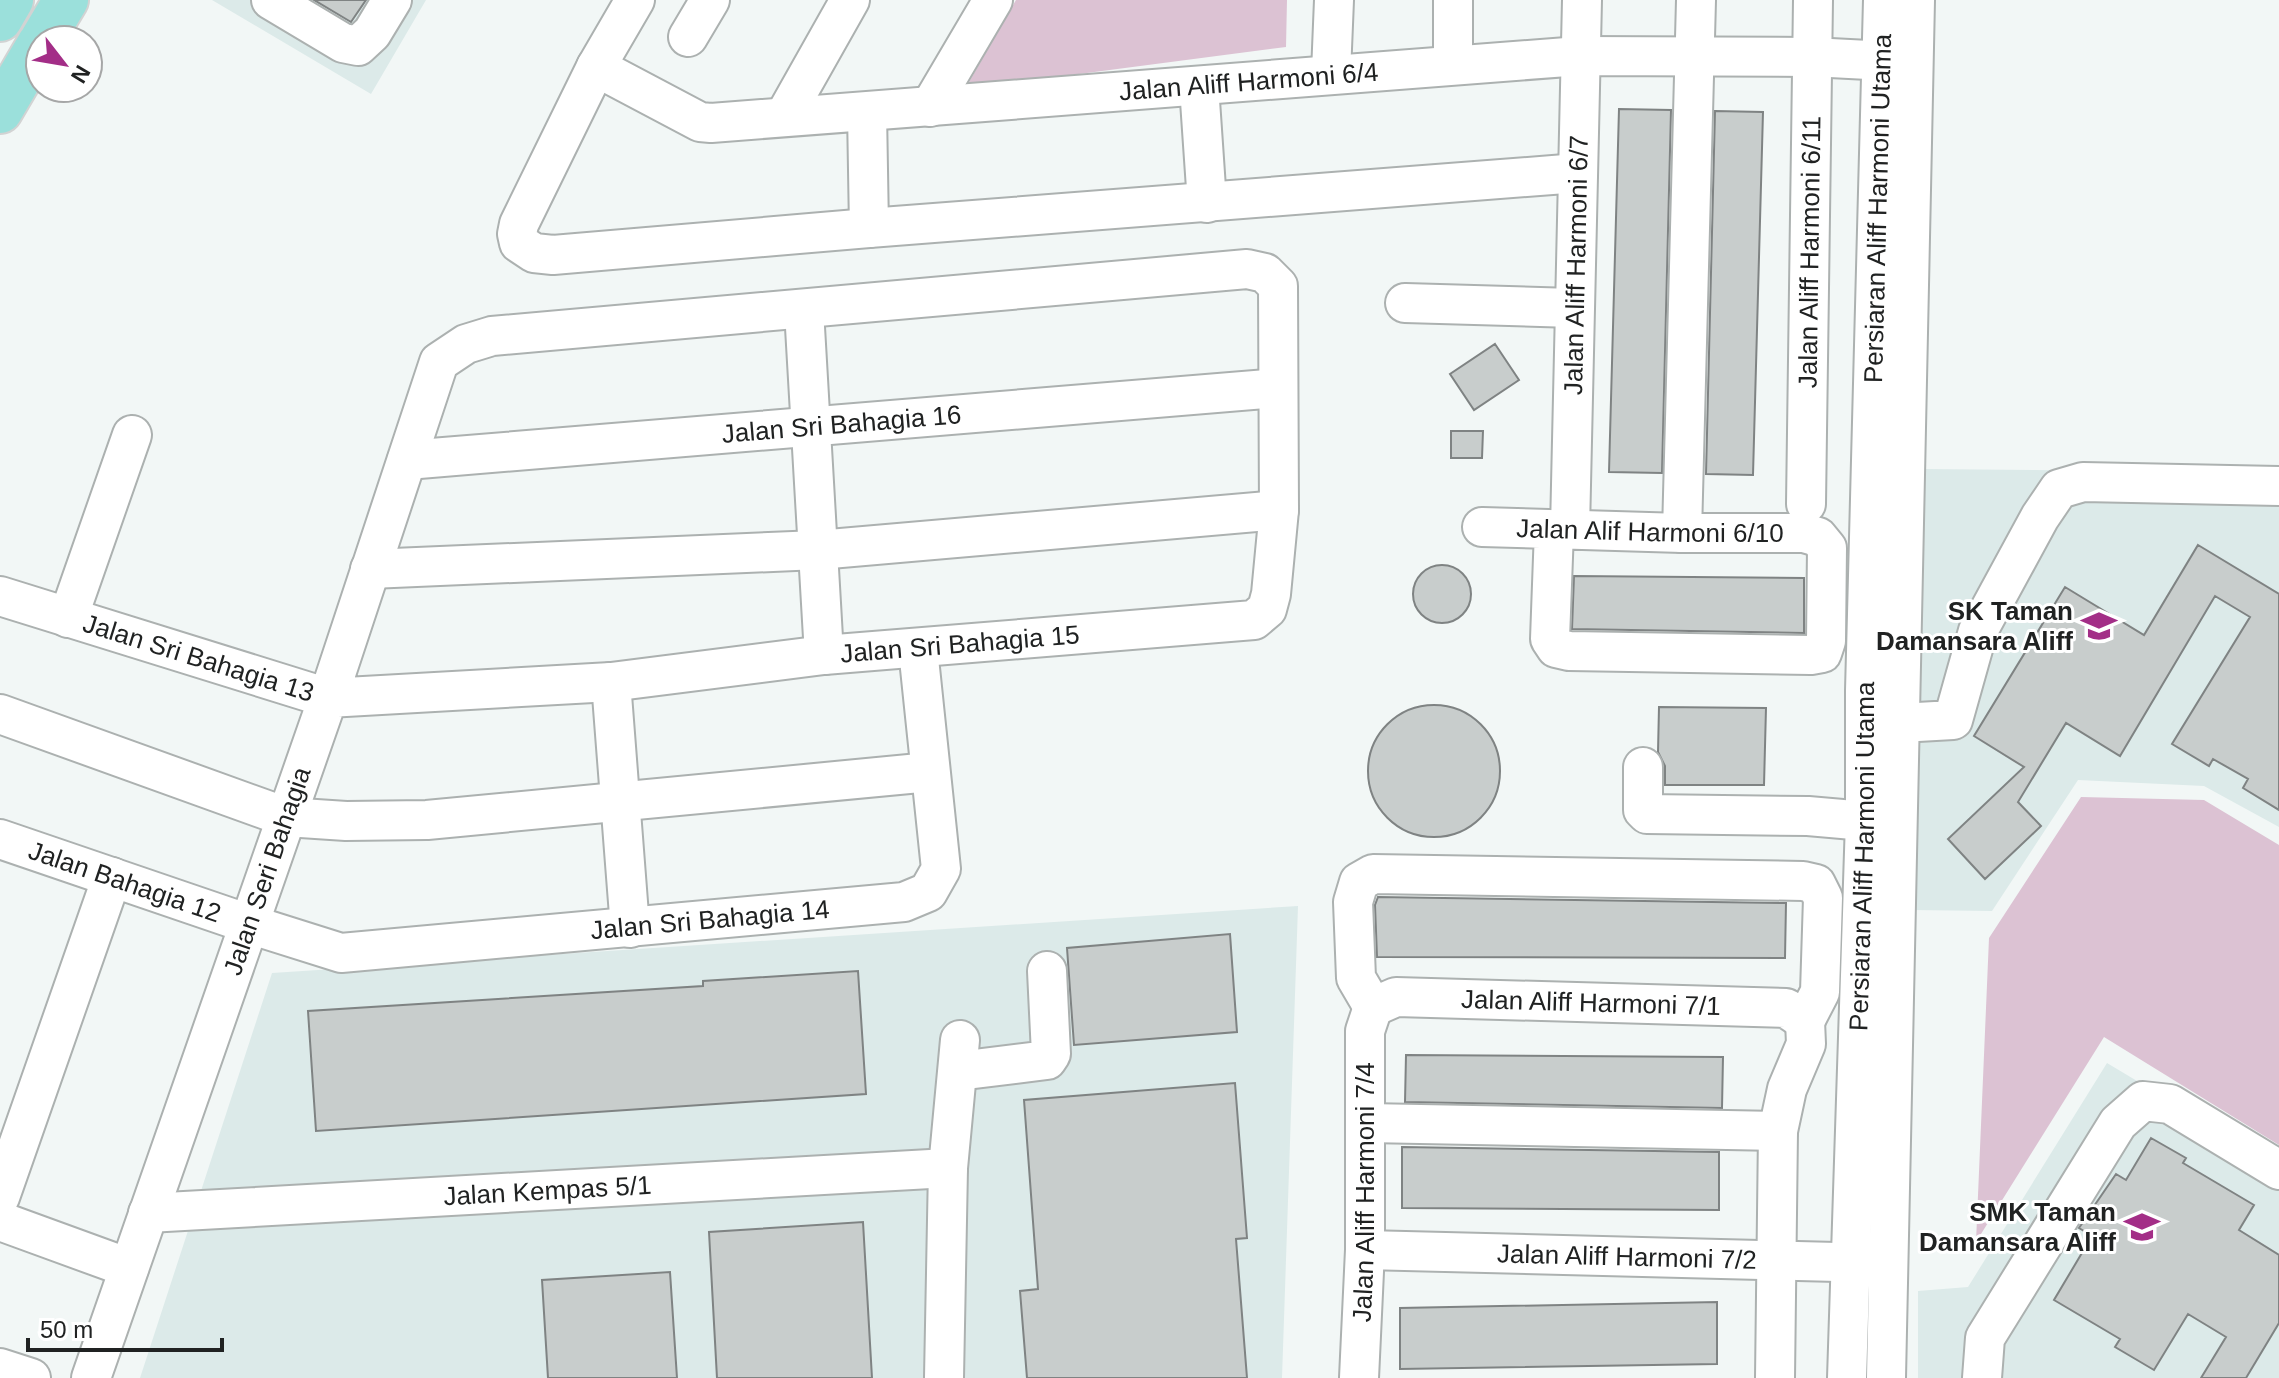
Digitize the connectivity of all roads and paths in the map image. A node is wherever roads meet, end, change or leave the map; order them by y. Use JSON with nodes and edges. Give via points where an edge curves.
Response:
{"nodes":[{"id":1,"x":66,"y":0,"type":"edge"},
{"id":2,"x":271,"y":0,"type":"edge"},
{"id":3,"x":392,"y":0,"type":"edge"},
{"id":4,"x":635,"y":0,"type":"edge"},
{"id":5,"x":710,"y":0,"type":"edge"},
{"id":6,"x":850,"y":0,"type":"edge"},
{"id":7,"x":993,"y":0,"type":"edge"},
{"id":8,"x":1334,"y":0,"type":"edge"},
{"id":9,"x":1453,"y":0,"type":"edge"},
{"id":10,"x":1582,"y":0,"type":"edge"},
{"id":11,"x":1696,"y":0,"type":"edge"},
{"id":12,"x":1813,"y":0,"type":"edge"},
{"id":13,"x":1883,"y":0,"type":"edge"},
{"id":14,"x":1915,"y":0,"type":"edge"},
{"id":15,"x":52,"y":24,"type":"edge"},
{"id":16,"x":688,"y":37,"type":"dead end"},
{"id":17,"x":1695,"y":55,"type":"junction"},
{"id":18,"x":1580,"y":56,"type":"junction"},
{"id":19,"x":1811,"y":57,"type":"junction"},
{"id":20,"x":1898,"y":62,"type":"junction"},
{"id":21,"x":1453,"y":65,"type":"junction"},
{"id":22,"x":596,"y":67,"type":"junction"},
{"id":23,"x":24,"y":71,"type":"edge"},
{"id":24,"x":1331,"y":73,"type":"junction"},
{"id":25,"x":1199,"y":86,"type":"junction"},
{"id":26,"x":930,"y":107,"type":"junction"},
{"id":27,"x":0,"y":111,"type":"edge"},
{"id":28,"x":867,"y":112,"type":"junction"},
{"id":29,"x":784,"y":117,"type":"junction"},
{"id":30,"x":1578,"y":173,"type":"junction"},
{"id":31,"x":1207,"y":203,"type":"junction"},
{"id":32,"x":869,"y":228,"type":"junction"},
{"id":33,"x":1405,"y":303,"type":"dead end"},
{"id":34,"x":1573,"y":308,"type":"junction"},
{"id":35,"x":804,"y":310,"type":"junction"},
{"id":36,"x":1278,"y":388,"type":"junction"},
{"id":37,"x":811,"y":426,"type":"junction"},
{"id":38,"x":132,"y":435,"type":"dead end"},
{"id":39,"x":407,"y":460,"type":"junction"},
{"id":40,"x":2279,"y":486,"type":"edge"},
{"id":41,"x":1279,"y":510,"type":"junction"},
{"id":42,"x":1812,"y":520,"type":"junction"},
{"id":43,"x":1482,"y":527,"type":"dead end"},
{"id":44,"x":1562,"y":529,"type":"junction"},
{"id":45,"x":1682,"y":533,"type":"junction"},
{"id":46,"x":818,"y":550,"type":"junction"},
{"id":47,"x":370,"y":569,"type":"junction"},
{"id":48,"x":0,"y":596,"type":"edge"},
{"id":49,"x":68,"y":618,"type":"junction"},
{"id":50,"x":918,"y":649,"type":"junction"},
{"id":51,"x":824,"y":655,"type":"junction"},
{"id":52,"x":611,"y":682,"type":"junction"},
{"id":53,"x":328,"y":698,"type":"junction"},
{"id":54,"x":0,"y":714,"type":"edge"},
{"id":55,"x":1900,"y":723,"type":"junction"},
{"id":56,"x":1643,"y":767,"type":"dead end"},
{"id":57,"x":930,"y":772,"type":"junction"},
{"id":58,"x":620,"y":803,"type":"junction"},
{"id":59,"x":286,"y":817,"type":"junction"},
{"id":60,"x":1865,"y":821,"type":"junction"},
{"id":61,"x":0,"y":839,"type":"edge"},
{"id":62,"x":112,"y":877,"type":"junction"},
{"id":63,"x":249,"y":924,"type":"junction"},
{"id":64,"x":630,"y":928,"type":"junction"},
{"id":65,"x":1047,"y":971,"type":"dead end"},
{"id":66,"x":1373,"y":1007,"type":"junction"},
{"id":67,"x":1805,"y":1021,"type":"junction"},
{"id":68,"x":1367,"y":1123,"type":"junction"},
{"id":69,"x":1778,"y":1131,"type":"junction"},
{"id":70,"x":948,"y":1168,"type":"junction"},
{"id":71,"x":2279,"y":1170,"type":"edge"},
{"id":72,"x":0,"y":1197,"type":"edge"},
{"id":73,"x":148,"y":1213,"type":"junction"},
{"id":74,"x":0,"y":1221,"type":"edge"},
{"id":75,"x":1365,"y":1250,"type":"junction"},
{"id":76,"x":1776,"y":1260,"type":"junction"},
{"id":77,"x":1869,"y":1262,"type":"junction"},
{"id":78,"x":129,"y":1268,"type":"junction"},
{"id":79,"x":0,"y":1368,"type":"edge"},
{"id":80,"x":31,"y":1378,"type":"edge"},
{"id":81,"x":91,"y":1378,"type":"edge"},
{"id":82,"x":944,"y":1378,"type":"edge"},
{"id":83,"x":1359,"y":1378,"type":"edge"},
{"id":84,"x":1775,"y":1378,"type":"edge"},
{"id":85,"x":1847,"y":1378,"type":"edge"},
{"id":86,"x":1886,"y":1378,"type":"edge"},
{"id":87,"x":1982,"y":1378,"type":"edge"}],
"edges":[{"from":1,"to":15,"type":"main road"},
{"from":2,"to":3,"type":"street","via":[[343,43],[358,46]]},
{"from":4,"to":22,"type":"street"},
{"from":5,"to":16,"type":"street"},
{"from":6,"to":29,"type":"street"},
{"from":7,"to":26,"type":"street"},
{"from":8,"to":24,"type":"street"},
{"from":9,"to":21,"type":"street"},
{"from":10,"to":18,"type":"street","name":"Jalan Aliff Harmoni 6/7"},
{"from":11,"to":17,"type":"street"},
{"from":12,"to":19,"type":"street","name":"Jalan Aliff Harmoni 6/11"},
{"from":13,"to":20,"type":"street","name":"Persiaran Aliff Harmoni Utama"},
{"from":14,"to":20,"type":"street","name":"Persiaran Aliff Harmoni Utama"},
{"from":17,"to":18,"type":"street","name":"Jalan Aliff Harmoni 6/4"},
{"from":17,"to":19,"type":"street","name":"Jalan Aliff Harmoni 6/4"},
{"from":17,"to":45,"type":"street"},
{"from":18,"to":21,"type":"street","name":"Jalan Aliff Harmoni 6/4"},
{"from":18,"to":30,"type":"street","name":"Jalan Aliff Harmoni 6/7"},
{"from":19,"to":20,"type":"street","name":"Jalan Aliff Harmoni 6/4"},
{"from":19,"to":42,"type":"street","name":"Jalan Aliff Harmoni 6/11"},
{"from":20,"to":55,"type":"street","name":"Persiaran Aliff Harmoni Utama"},
{"from":20,"to":60,"type":"street","name":"Persiaran Aliff Harmoni Utama","via":[[1865,691]]},
{"from":21,"to":24,"type":"street","name":"Jalan Aliff Harmoni 6/4"},
{"from":22,"to":29,"type":"street","name":"Jalan Aliff Harmoni 6/4","via":[[700,122]]},
{"from":22,"to":32,"type":"street","via":[[519,224],[519,243],[525,250],[553,255]]},
{"from":23,"to":27,"type":"main road"},
{"from":24,"to":25,"type":"street","name":"Jalan Aliff Harmoni 6/4"},
{"from":25,"to":26,"type":"street","name":"Jalan Aliff Harmoni 6/4"},
{"from":25,"to":31,"type":"street"},
{"from":26,"to":28,"type":"street","name":"Jalan Aliff Harmoni 6/4"},
{"from":28,"to":29,"type":"street","name":"Jalan Aliff Harmoni 6/4"},
{"from":28,"to":32,"type":"street"},
{"from":30,"to":31,"type":"street"},
{"from":30,"to":34,"type":"street","name":"Jalan Aliff Harmoni 6/7"},
{"from":31,"to":32,"type":"street"},
{"from":33,"to":34,"type":"street"},
{"from":34,"to":44,"type":"street","name":"Jalan Aliff Harmoni 6/7"},
{"from":35,"to":36,"type":"street","name":"Jalan Sri Bahagia 15","via":[[1247,269],[1265,273],[1278,286]]},
{"from":35,"to":37,"type":"street"},
{"from":35,"to":39,"type":"street","name":"Jalan Seri Bahagia","via":[[492,336],[466,344],[439,362]]},
{"from":36,"to":37,"type":"street","name":"Jalan Sri Bahagia 16"},
{"from":36,"to":41,"type":"street","name":"Jalan Sri Bahagia 15"},
{"from":37,"to":39,"type":"street","name":"Jalan Sri Bahagia 16"},
{"from":37,"to":46,"type":"street"},
{"from":38,"to":49,"type":"street","name":"Jalan Sri Bahagia 13"},
{"from":39,"to":47,"type":"street","name":"Jalan Seri Bahagia"},
{"from":40,"to":55,"type":"street","via":[[2083,482],[2059,489],[1978,631],[1953,720]]},
{"from":41,"to":46,"type":"street"},
{"from":41,"to":50,"type":"street","name":"Jalan Sri Bahagia 15","via":[[1271,594],[1267,609],[1254,620]]},
{"from":42,"to":44,"type":"street","name":"Jalan Aliff Harmoni 6/11","via":[[1827,548],[1826,641],[1822,653],[1811,655],[1556,648],[1550,639]]},
{"from":42,"to":45,"type":"street","name":"Jalan Alif Harmoni 6/10","via":[[1804,533]]},
{"from":43,"to":44,"type":"street","name":"Jalan Alif Harmoni 6/10"},
{"from":44,"to":45,"type":"street","name":"Jalan Alif Harmoni 6/10"},
{"from":46,"to":47,"type":"street"},
{"from":46,"to":51,"type":"street"},
{"from":47,"to":53,"type":"street","name":"Jalan Seri Bahagia"},
{"from":48,"to":49,"type":"street","name":"Jalan Sri Bahagia 13"},
{"from":49,"to":53,"type":"street","name":"Jalan Sri Bahagia 13"},
{"from":50,"to":51,"type":"street","name":"Jalan Sri Bahagia 15"},
{"from":50,"to":57,"type":"street","name":"Jalan Sri Bahagia 14"},
{"from":51,"to":52,"type":"street","name":"Jalan Sri Bahagia 15"},
{"from":52,"to":53,"type":"street","name":"Jalan Sri Bahagia 15"},
{"from":52,"to":58,"type":"street"},
{"from":53,"to":59,"type":"street","name":"Jalan Seri Bahagia"},
{"from":54,"to":59,"type":"street"},
{"from":55,"to":77,"type":"street","name":"Persiaran Aliff Harmoni Utama"},
{"from":56,"to":60,"type":"street","via":[[1647,814]]},
{"from":57,"to":58,"type":"street"},
{"from":57,"to":64,"type":"street","name":"Jalan Sri Bahagia 14","via":[[941,869],[928,892],[904,902]]},
{"from":58,"to":59,"type":"street","via":[[427,820]]},
{"from":58,"to":64,"type":"street"},
{"from":59,"to":63,"type":"street","name":"Jalan Seri Bahagia"},
{"from":60,"to":77,"type":"street","name":"Persiaran Aliff Harmoni Utama"},
{"from":61,"to":62,"type":"street","name":"Jalan Bahagia 12"},
{"from":62,"to":63,"type":"street","name":"Jalan Bahagia 12"},
{"from":62,"to":72,"type":"street"},
{"from":63,"to":64,"type":"street","name":"Jalan Sri Bahagia 14","via":[[341,953]]},
{"from":63,"to":73,"type":"street","name":"Jalan Seri Bahagia"},
{"from":65,"to":70,"type":"street","via":[[1051,1054],[1047,1060],[959,1056]]},
{"from":66,"to":67,"type":"street","name":"Jalan Aliff Harmoni 7/1","via":[[1396,997],[1786,1008]]},
{"from":66,"to":67,"type":"street","via":[[1356,978],[1353,902],[1359,882],[1373,874],[1803,881],[1816,884],[1823,898],[1820,992]]},
{"from":66,"to":68,"type":"street","name":"Jalan Aliff Harmoni 7/4","via":[[1365,1031]]},
{"from":67,"to":69,"type":"street","via":[[1806,1044],[1787,1089]]},
{"from":68,"to":69,"type":"street"},
{"from":68,"to":75,"type":"street","name":"Jalan Aliff Harmoni 7/4"},
{"from":69,"to":76,"type":"street"},
{"from":70,"to":73,"type":"street","name":"Jalan Kempas 5/1"},
{"from":70,"to":82,"type":"street"},
{"from":71,"to":87,"type":"street","via":[[2170,1104],[2143,1101],[2118,1123],[1985,1338]]},
{"from":73,"to":78,"type":"street","name":"Jalan Seri Bahagia"},
{"from":74,"to":78,"type":"street"},
{"from":75,"to":76,"type":"street","name":"Jalan Aliff Harmoni 7/2"},
{"from":75,"to":83,"type":"street","name":"Jalan Aliff Harmoni 7/4"},
{"from":76,"to":77,"type":"street","name":"Jalan Aliff Harmoni 7/2"},
{"from":76,"to":84,"type":"street"},
{"from":77,"to":85,"type":"street","name":"Persiaran Aliff Harmoni Utama"},
{"from":77,"to":86,"type":"street","name":"Persiaran Aliff Harmoni Utama"},
{"from":78,"to":81,"type":"street","name":"Jalan Seri Bahagia"},
{"from":79,"to":80,"type":"street"}]}
